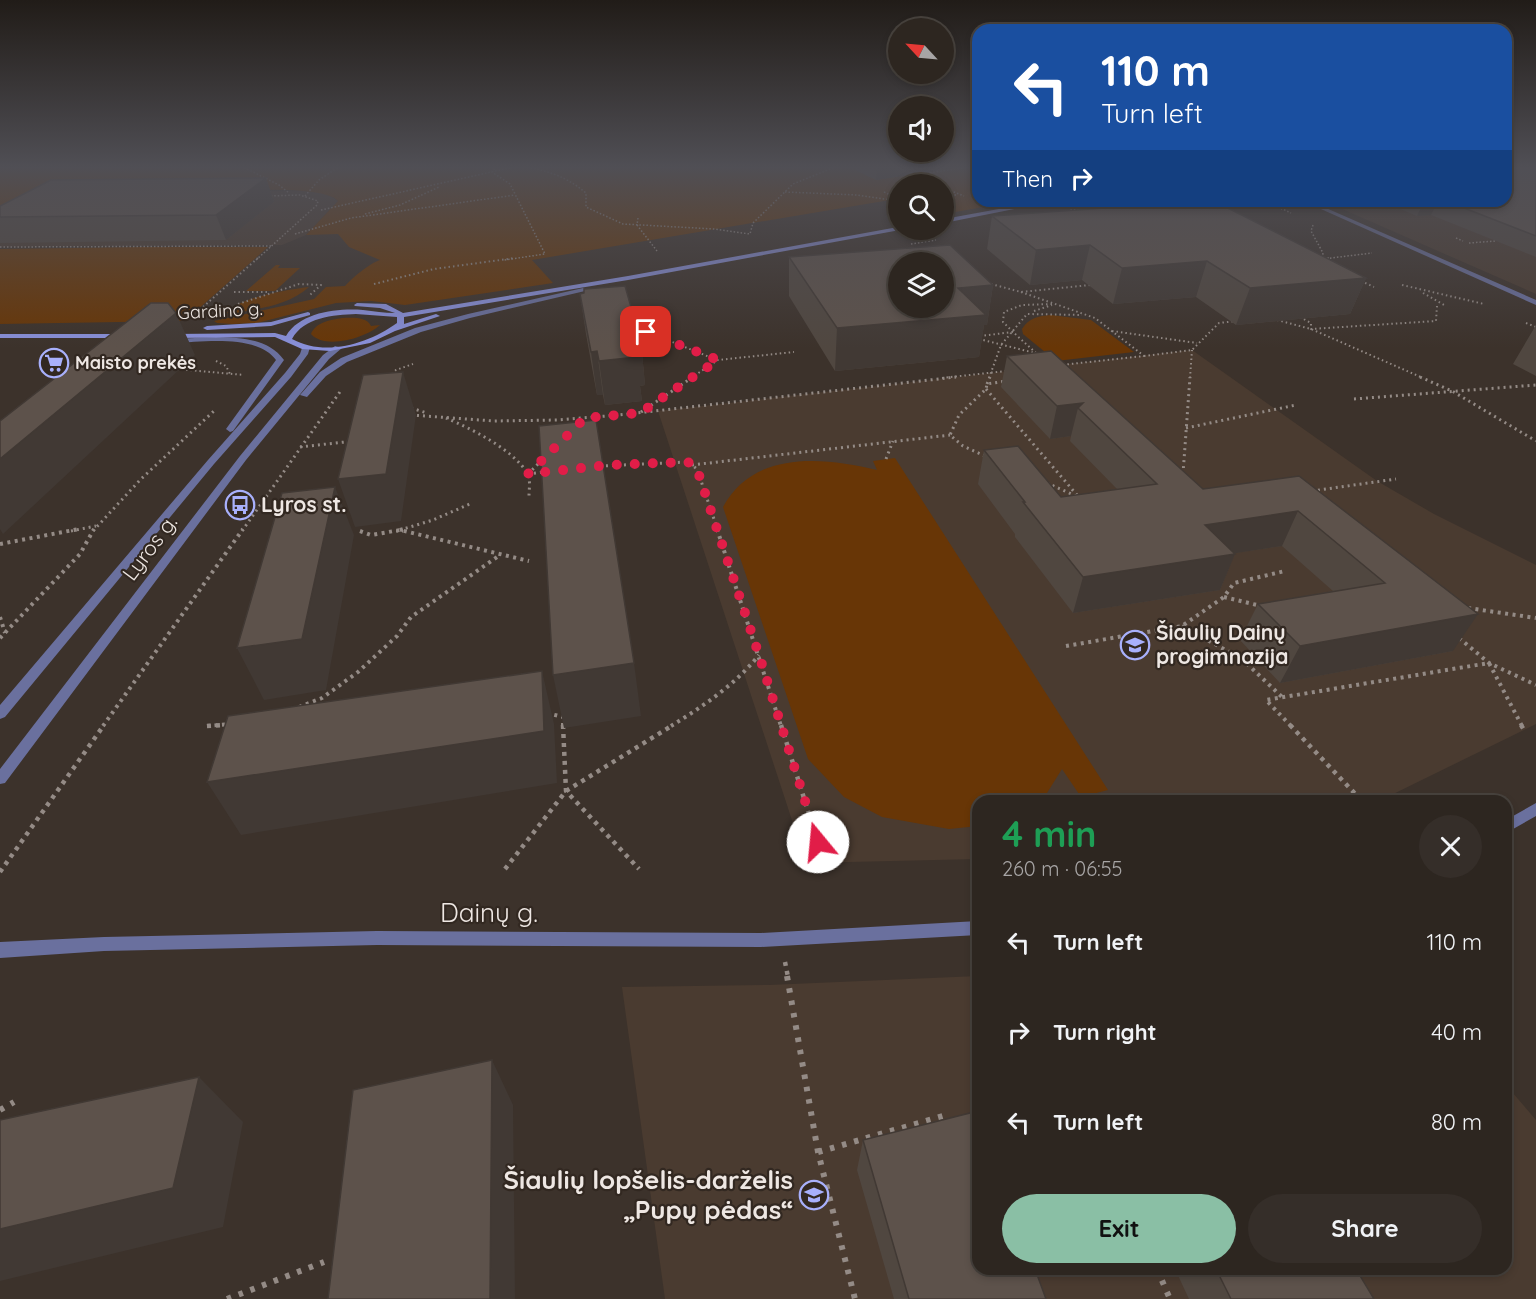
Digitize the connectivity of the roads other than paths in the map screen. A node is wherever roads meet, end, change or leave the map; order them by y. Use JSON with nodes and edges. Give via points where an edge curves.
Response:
{"nodes":[{"id":1,"x":1364,"y":227,"type":"edge"},
{"id":2,"x":888,"y":231,"type":"edge"},
{"id":3,"x":628,"y":278,"type":"junction"},
{"id":4,"x":583,"y":290,"type":"junction"},
{"id":5,"x":1536,"y":303,"type":"edge"},
{"id":6,"x":391,"y":308,"type":"junction"},
{"id":7,"x":401,"y":315,"type":"junction"},
{"id":8,"x":393,"y":330,"type":"junction"},
{"id":9,"x":0,"y":335,"type":"edge"},
{"id":10,"x":129,"y":335,"type":"joint"},
{"id":11,"x":162,"y":335,"type":"junction"},
{"id":12,"x":89,"y":337,"type":"joint"},
{"id":13,"x":289,"y":338,"type":"junction"},
{"id":14,"x":306,"y":347,"type":"junction"},
{"id":15,"x":338,"y":348,"type":"junction"},
{"id":16,"x":243,"y":458,"type":"junction"},
{"id":17,"x":211,"y":462,"type":"junction"},
{"id":18,"x":0,"y":714,"type":"edge"},
{"id":19,"x":0,"y":779,"type":"edge"},
{"id":20,"x":1536,"y":809,"type":"edge"},
{"id":21,"x":1512,"y":823,"type":"edge"},
{"id":22,"x":972,"y":928,"type":"edge"},
{"id":23,"x":0,"y":950,"type":"edge"}],
"edges":[{"from":1,"to":5,"type":"street"},
{"from":2,"to":3,"type":"main road","name":"Gardino g."},
{"from":3,"to":4,"type":"main road","name":"Gardino g."},
{"from":3,"to":6,"type":"main road","name":"Gardino g."},
{"from":3,"to":7,"type":"main road","name":"Gardino g."},
{"from":4,"to":8,"type":"main road","name":"Gardino g.","via":[[433,317]]},
{"from":4,"to":16,"type":"street","via":[[446,322],[351,356],[323,374]]},
{"from":6,"to":7,"type":"main road"},
{"from":6,"to":11,"type":"main road","name":"Gardino g.","via":[[350,305],[257,326]]},
{"from":7,"to":8,"type":"main road","via":[[400,324]]},
{"from":7,"to":13,"type":"main road","name":"Gardino g.","via":[[333,313],[297,326]]},
{"from":8,"to":15,"type":"main road","name":"Gardino g."},
{"from":9,"to":10,"type":"main road"},
{"from":9,"to":12,"type":"main road"},
{"from":10,"to":12,"type":"street"},
{"from":11,"to":13,"type":"main road","name":"Gardino g."},
{"from":11,"to":17,"type":"street","via":[[247,341],[271,348],[278,356],[278,365],[223,438]]},
{"from":13,"to":14,"type":"main road","name":"Gardino g."},
{"from":14,"to":15,"type":"main road","name":"Gardino g."},
{"from":14,"to":17,"type":"street","name":"Lyros g.","via":[[288,375]]},
{"from":15,"to":16,"type":"street","name":"Lyros g.","via":[[326,357]]},
{"from":16,"to":19,"type":"street","name":"Lyros g."},
{"from":17,"to":18,"type":"street","name":"Lyros g."},
{"from":20,"to":21,"type":"street"},
{"from":22,"to":23,"type":"street","name":"Dainų g.","via":[[782,939],[377,938]]}]}
